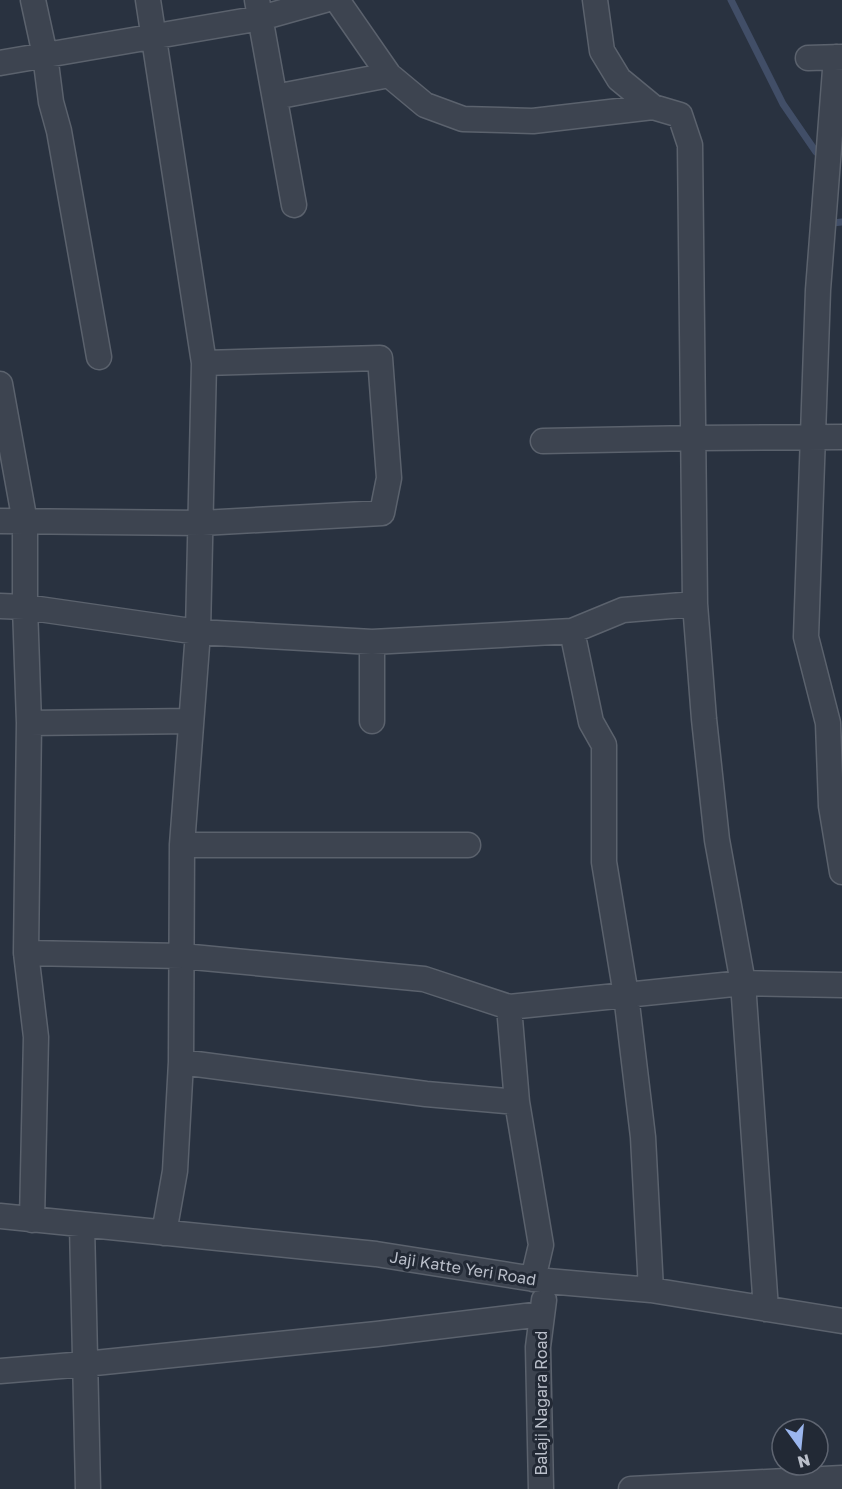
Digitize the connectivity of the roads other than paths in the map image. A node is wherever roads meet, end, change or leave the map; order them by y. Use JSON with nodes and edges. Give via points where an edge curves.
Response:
{"nodes":[{"id":1,"x":33,"y":0,"type":"edge"},
{"id":2,"x":148,"y":0,"type":"edge"},
{"id":3,"x":325,"y":0,"type":"edge"},
{"id":4,"x":337,"y":0,"type":"edge"},
{"id":5,"x":596,"y":0,"type":"edge"},
{"id":6,"x":259,"y":9,"type":"edge"},
{"id":7,"x":154,"y":36,"type":"junction"},
{"id":8,"x":45,"y":55,"type":"junction"},
{"id":9,"x":839,"y":57,"type":"edge"},
{"id":10,"x":808,"y":58,"type":"dead end"},
{"id":11,"x":0,"y":63,"type":"edge"},
{"id":12,"x":389,"y":75,"type":"junction"},
{"id":13,"x":275,"y":97,"type":"junction"},
{"id":14,"x":653,"y":107,"type":"junction"},
{"id":15,"x":294,"y":205,"type":"dead end"},
{"id":16,"x":99,"y":357,"type":"dead end"},
{"id":17,"x":204,"y":363,"type":"junction"},
{"id":18,"x":0,"y":384,"type":"edge"},
{"id":19,"x":812,"y":436,"type":"junction"},
{"id":20,"x":842,"y":437,"type":"edge"},
{"id":21,"x":695,"y":438,"type":"junction"},
{"id":22,"x":543,"y":441,"type":"dead end"},
{"id":23,"x":0,"y":521,"type":"edge"},
{"id":24,"x":25,"y":522,"type":"junction"},
{"id":25,"x":202,"y":523,"type":"junction"},
{"id":26,"x":695,"y":604,"type":"junction"},
{"id":27,"x":0,"y":606,"type":"edge"},
{"id":28,"x":25,"y":607,"type":"junction"},
{"id":29,"x":572,"y":631,"type":"junction"},
{"id":30,"x":198,"y":632,"type":"junction"},
{"id":31,"x":372,"y":642,"type":"junction"},
{"id":32,"x":191,"y":721,"type":"junction"},
{"id":33,"x":372,"y":721,"type":"dead end"},
{"id":34,"x":29,"y":723,"type":"junction"},
{"id":35,"x":182,"y":845,"type":"junction"},
{"id":36,"x":468,"y":845,"type":"dead end"},
{"id":37,"x":842,"y":872,"type":"edge"},
{"id":38,"x":26,"y":953,"type":"junction"},
{"id":39,"x":182,"y":956,"type":"junction"},
{"id":40,"x":743,"y":983,"type":"junction"},
{"id":41,"x":842,"y":986,"type":"edge"},
{"id":42,"x":626,"y":995,"type":"junction"},
{"id":43,"x":509,"y":1007,"type":"junction"},
{"id":44,"x":181,"y":1062,"type":"junction"},
{"id":45,"x":517,"y":1102,"type":"junction"},
{"id":46,"x":0,"y":1216,"type":"edge"},
{"id":47,"x":32,"y":1220,"type":"junction"},
{"id":48,"x":82,"y":1225,"type":"junction"},
{"id":49,"x":164,"y":1233,"type":"junction"},
{"id":50,"x":540,"y":1280,"type":"junction"},
{"id":51,"x":651,"y":1290,"type":"junction"},
{"id":52,"x":766,"y":1309,"type":"junction"},
{"id":53,"x":542,"y":1314,"type":"junction"},
{"id":54,"x":842,"y":1321,"type":"edge"},
{"id":55,"x":85,"y":1364,"type":"junction"},
{"id":56,"x":0,"y":1371,"type":"edge"},
{"id":57,"x":842,"y":1478,"type":"edge"},
{"id":58,"x":88,"y":1489,"type":"edge"},
{"id":59,"x":541,"y":1489,"type":"edge"},
{"id":60,"x":631,"y":1489,"type":"edge"}],
"edges":[{"from":1,"to":8,"type":"street"},
{"from":2,"to":7,"type":"street"},
{"from":3,"to":6,"type":"street"},
{"from":4,"to":12,"type":"street"},
{"from":5,"to":14,"type":"street","via":[[602,51],[619,79]]},
{"from":6,"to":7,"type":"street"},
{"from":6,"to":13,"type":"street"},
{"from":7,"to":8,"type":"street"},
{"from":7,"to":17,"type":"street"},
{"from":8,"to":11,"type":"street"},
{"from":8,"to":16,"type":"street"},
{"from":9,"to":10,"type":"street"},
{"from":9,"to":19,"type":"street","via":[[818,290]]},
{"from":12,"to":13,"type":"street"},
{"from":12,"to":14,"type":"street","via":[[425,105],[463,119],[532,121]]},
{"from":13,"to":15,"type":"street"},
{"from":14,"to":21,"type":"street","via":[[680,115],[690,145]]},
{"from":17,"to":25,"type":"street"},
{"from":17,"to":25,"type":"street","via":[[380,358],[389,478],[381,513]]},
{"from":18,"to":24,"type":"street"},
{"from":19,"to":20,"type":"street"},
{"from":19,"to":21,"type":"street"},
{"from":19,"to":37,"type":"street","via":[[806,637],[828,723],[831,806]]},
{"from":21,"to":22,"type":"street"},
{"from":21,"to":26,"type":"street"},
{"from":23,"to":24,"type":"street"},
{"from":24,"to":25,"type":"street"},
{"from":24,"to":28,"type":"street"},
{"from":25,"to":30,"type":"street"},
{"from":26,"to":29,"type":"street","via":[[623,610]]},
{"from":26,"to":40,"type":"street","via":[[717,840]]},
{"from":27,"to":28,"type":"street"},
{"from":28,"to":30,"type":"street"},
{"from":28,"to":34,"type":"street"},
{"from":29,"to":31,"type":"street"},
{"from":29,"to":42,"type":"street","via":[[591,722],[604,745],[604,862]]},
{"from":30,"to":31,"type":"street"},
{"from":30,"to":32,"type":"street"},
{"from":31,"to":33,"type":"street"},
{"from":32,"to":34,"type":"street"},
{"from":32,"to":35,"type":"street"},
{"from":34,"to":38,"type":"street"},
{"from":35,"to":36,"type":"street"},
{"from":35,"to":39,"type":"street"},
{"from":38,"to":39,"type":"street"},
{"from":38,"to":47,"type":"street","via":[[36,1037]]},
{"from":39,"to":43,"type":"street","via":[[424,979]]},
{"from":39,"to":44,"type":"street"},
{"from":40,"to":41,"type":"street"},
{"from":40,"to":42,"type":"street"},
{"from":40,"to":52,"type":"street"},
{"from":42,"to":43,"type":"street"},
{"from":42,"to":51,"type":"street","via":[[643,1137]]},
{"from":43,"to":45,"type":"street","name":"Balaji Nagara Road"},
{"from":44,"to":45,"type":"street"},
{"from":44,"to":49,"type":"street","via":[[175,1171]]},
{"from":45,"to":50,"type":"street","name":"Balaji Nagara Road","via":[[541,1245]]},
{"from":46,"to":47,"type":"street","name":"Jaji Katte Yeri Road"},
{"from":47,"to":48,"type":"street","name":"Jaji Katte Yeri Road"},
{"from":48,"to":49,"type":"street","name":"Jaji Katte Yeri Road"},
{"from":48,"to":55,"type":"street"},
{"from":49,"to":50,"type":"street","name":"Jaji Katte Yeri Road","via":[[376,1254]]},
{"from":50,"to":51,"type":"street","name":"Jaji Katte Yeri Road"},
{"from":50,"to":53,"type":"street","name":"Balaji Nagara Road"},
{"from":51,"to":52,"type":"street","name":"Jaji Katte Yeri Road"},
{"from":52,"to":54,"type":"street","name":"Jaji Katte Yeri Road"},
{"from":53,"to":55,"type":"street"},
{"from":53,"to":59,"type":"street","name":"Balaji Nagara Road","via":[[538,1347]]},
{"from":55,"to":56,"type":"street"},
{"from":55,"to":58,"type":"street"},
{"from":57,"to":60,"type":"street"}]}
